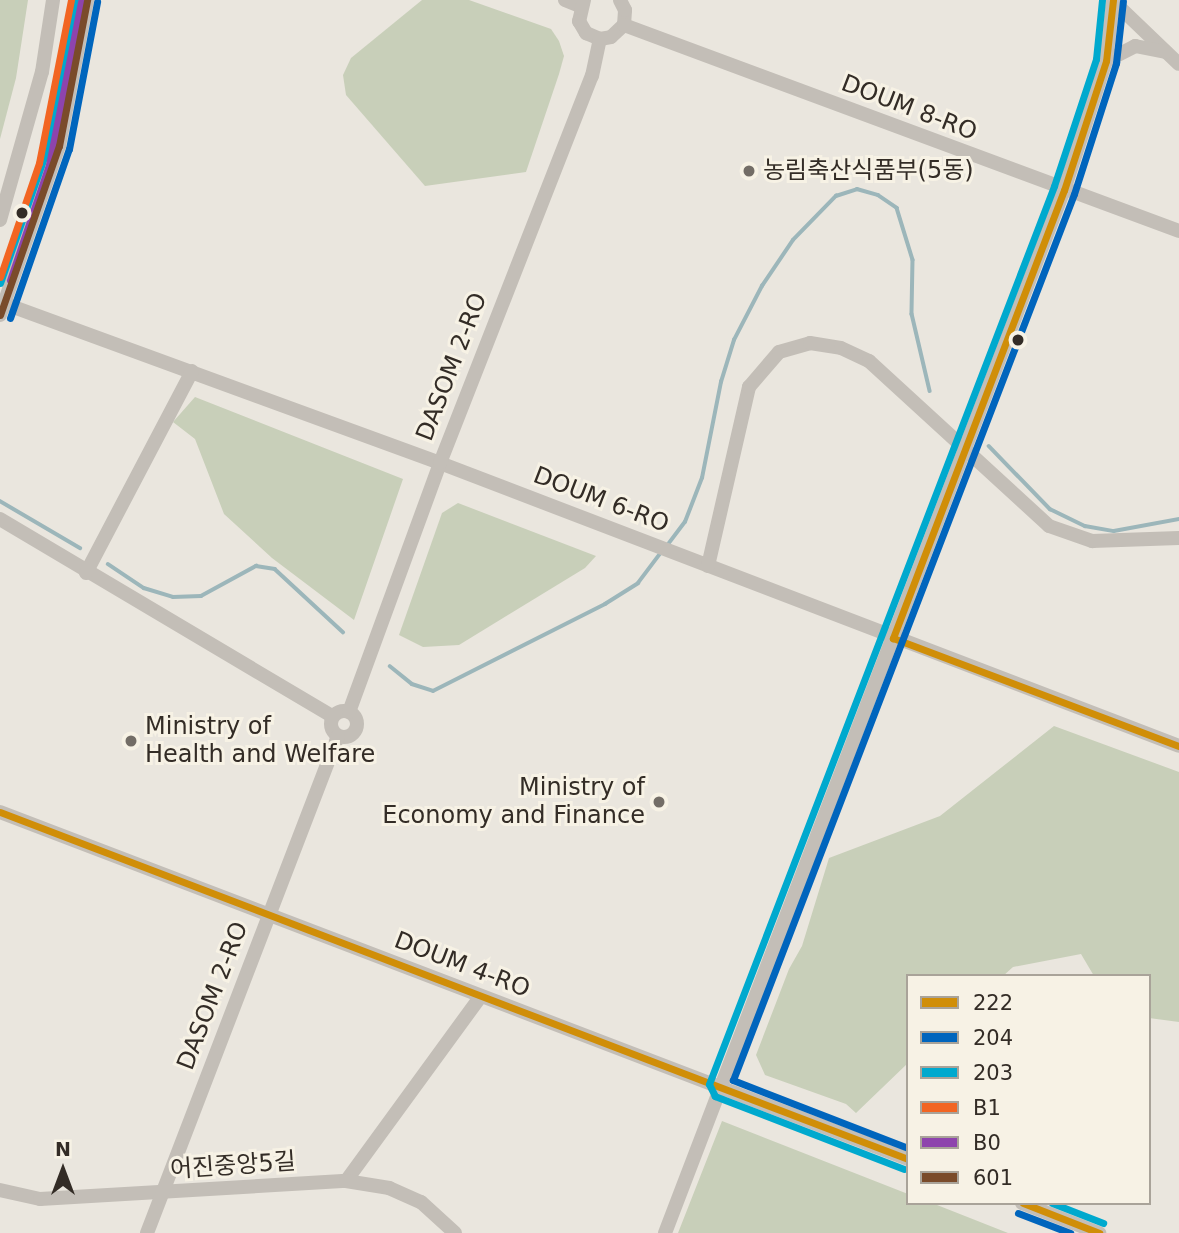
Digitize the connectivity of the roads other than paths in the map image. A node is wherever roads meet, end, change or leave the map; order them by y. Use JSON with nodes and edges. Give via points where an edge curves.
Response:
{"nodes":[{"id":1,"x":53,"y":0,"type":"edge"},
{"id":2,"x":87,"y":0,"type":"edge"},
{"id":3,"x":565,"y":0,"type":"edge"},
{"id":4,"x":620,"y":0,"type":"edge"},
{"id":5,"x":1109,"y":0,"type":"edge"},
{"id":6,"x":582,"y":3,"type":"edge"},
{"id":7,"x":624,"y":25,"type":"junction"},
{"id":8,"x":600,"y":39,"type":"junction"},
{"id":9,"x":1167,"y":52,"type":"junction"},
{"id":10,"x":1105,"y":61,"type":"junction"},
{"id":11,"x":1179,"y":64,"type":"edge"},
{"id":12,"x":1064,"y":190,"type":"junction"},
{"id":13,"x":0,"y":220,"type":"edge"},
{"id":14,"x":1179,"y":231,"type":"edge"},
{"id":15,"x":2,"y":307,"type":"edge"},
{"id":16,"x":192,"y":371,"type":"junction"},
{"id":17,"x":965,"y":448,"type":"junction"},
{"id":18,"x":440,"y":463,"type":"junction"},
{"id":19,"x":0,"y":519,"type":"edge"},
{"id":20,"x":1179,"y":538,"type":"edge"},
{"id":21,"x":708,"y":566,"type":"junction"},
{"id":22,"x":86,"y":573,"type":"junction"},
{"id":23,"x":893,"y":638,"type":"junction"},
{"id":24,"x":349,"y":712,"type":"junction"},
{"id":25,"x":333,"y":717,"type":"junction"},
{"id":26,"x":338,"y":736,"type":"junction"},
{"id":27,"x":1179,"y":746,"type":"edge"},
{"id":28,"x":0,"y":812,"type":"edge"},
{"id":29,"x":269,"y":915,"type":"junction"},
{"id":30,"x":480,"y":996,"type":"junction"},
{"id":31,"x":719,"y":1086,"type":"junction"},
{"id":32,"x":906,"y":1158,"type":"edge"},
{"id":33,"x":346,"y":1181,"type":"junction"},
{"id":34,"x":0,"y":1190,"type":"edge"},
{"id":35,"x":162,"y":1193,"type":"junction"},
{"id":36,"x":1027,"y":1205,"type":"edge"},
{"id":37,"x":147,"y":1233,"type":"edge"},
{"id":38,"x":455,"y":1233,"type":"edge"},
{"id":39,"x":665,"y":1233,"type":"edge"},
{"id":40,"x":1099,"y":1233,"type":"edge"}],
"edges":[{"from":1,"to":13,"type":"street","via":[[42,72]]},
{"from":2,"to":15,"type":"street","via":[[59,146]]},
{"from":3,"to":6,"type":"street"},
{"from":4,"to":7,"type":"street"},
{"from":5,"to":9,"type":"street"},
{"from":5,"to":10,"type":"street"},
{"from":6,"to":8,"type":"street","via":[[582,27]]},
{"from":7,"to":8,"type":"street","via":[[617,34]]},
{"from":7,"to":12,"type":"street","name":"DOUM 8-RO"},
{"from":8,"to":18,"type":"street","name":"DASOM 2-RO","via":[[592,76]]},
{"from":9,"to":10,"type":"street","via":[[1135,46]]},
{"from":9,"to":11,"type":"street"},
{"from":10,"to":12,"type":"street"},
{"from":12,"to":14,"type":"street","name":"DOUM 8-RO"},
{"from":12,"to":17,"type":"street"},
{"from":15,"to":16,"type":"street","name":"DOUM 6-RO"},
{"from":16,"to":18,"type":"street","name":"DOUM 6-RO"},
{"from":16,"to":22,"type":"street"},
{"from":17,"to":20,"type":"street","via":[[1035,517],[1063,533],[1092,541]]},
{"from":17,"to":21,"type":"street","via":[[884,373],[854,353],[810,343],[779,352],[757,374],[743,402]]},
{"from":17,"to":23,"type":"street"},
{"from":18,"to":21,"type":"street","name":"DOUM 6-RO"},
{"from":18,"to":24,"type":"street","name":"DASOM 2-RO"},
{"from":19,"to":22,"type":"street"},
{"from":21,"to":23,"type":"street","name":"DOUM 6-RO"},
{"from":22,"to":25,"type":"street"},
{"from":23,"to":27,"type":"street","name":"DOUM 6-RO"},
{"from":23,"to":31,"type":"street"},
{"from":24,"to":25,"type":"street"},
{"from":24,"to":26,"type":"street","via":[[356,730]]},
{"from":25,"to":26,"type":"street","via":[[331,725]]},
{"from":26,"to":29,"type":"street","name":"DASOM 2-RO"},
{"from":28,"to":29,"type":"street","name":"DOUM 4-RO"},
{"from":29,"to":30,"type":"street","name":"DOUM 4-RO"},
{"from":29,"to":35,"type":"street","name":"DASOM 2-RO"},
{"from":30,"to":31,"type":"street","name":"DOUM 4-RO"},
{"from":30,"to":33,"type":"street"},
{"from":31,"to":32,"type":"street","name":"DOUM 4-RO"},
{"from":31,"to":39,"type":"street"},
{"from":33,"to":35,"type":"street","name":"어진중앙5길"},
{"from":33,"to":38,"type":"street","name":"어진중앙5길","via":[[389,1188],[421,1202]]},
{"from":34,"to":35,"type":"street","name":"어진중앙5길","via":[[40,1199]]},
{"from":35,"to":37,"type":"street","name":"DASOM 2-RO"},
{"from":36,"to":40,"type":"street"}]}
